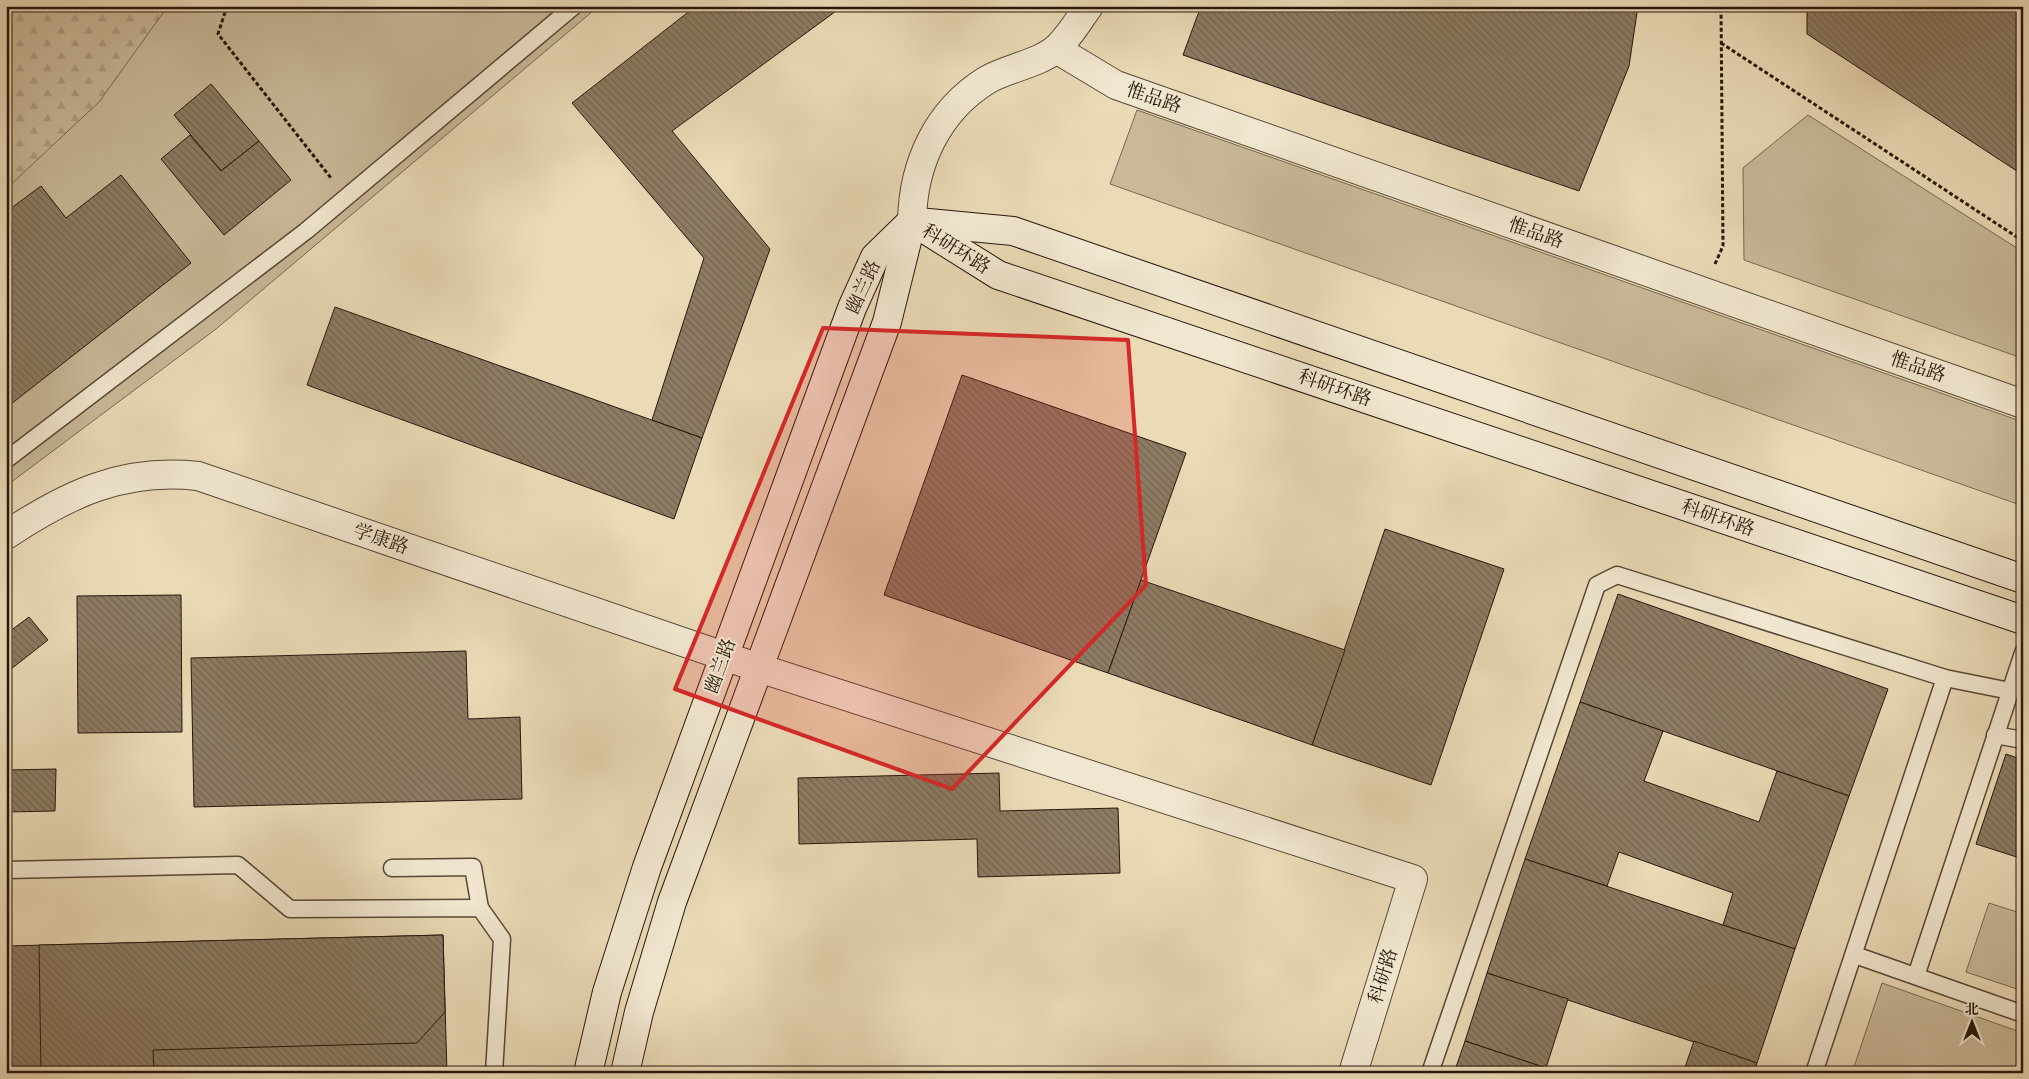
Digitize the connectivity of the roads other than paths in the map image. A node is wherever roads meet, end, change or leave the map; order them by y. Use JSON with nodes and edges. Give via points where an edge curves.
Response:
{"nodes":[{"id":1,"x":574,"y":6,"type":"edge"},
{"id":2,"x":1090,"y":6,"type":"edge"},
{"id":3,"x":1056,"y":49,"type":"junction"},
{"id":4,"x":912,"y":221,"type":"junction"},
{"id":5,"x":2023,"y":404,"type":"edge"},
{"id":6,"x":6,"y":460,"type":"edge"},
{"id":7,"x":6,"y":535,"type":"edge"},
{"id":8,"x":2023,"y":579,"type":"edge"},
{"id":9,"x":2023,"y":620,"type":"edge"},
{"id":10,"x":2023,"y":653,"type":"edge"},
{"id":11,"x":724,"y":656,"type":"junction"},
{"id":12,"x":759,"y":668,"type":"junction"},
{"id":13,"x":1945,"y":678,"type":"junction"},
{"id":14,"x":2010,"y":691,"type":"junction"},
{"id":15,"x":1995,"y":736,"type":"junction"},
{"id":16,"x":2023,"y":740,"type":"edge"},
{"id":17,"x":392,"y":868,"type":"dead end"},
{"id":18,"x":6,"y":870,"type":"edge"},
{"id":19,"x":1414,"y":879,"type":"joint"},
{"id":20,"x":480,"y":908,"type":"junction"},
{"id":21,"x":1855,"y":955,"type":"junction"},
{"id":22,"x":1916,"y":976,"type":"junction"},
{"id":23,"x":2023,"y":1014,"type":"edge"},
{"id":24,"x":494,"y":1073,"type":"edge"},
{"id":25,"x":588,"y":1073,"type":"edge"},
{"id":26,"x":625,"y":1073,"type":"edge"},
{"id":27,"x":1353,"y":1073,"type":"edge"},
{"id":28,"x":1430,"y":1073,"type":"edge"},
{"id":29,"x":1814,"y":1073,"type":"edge"}],
"edges":[{"from":1,"to":6,"type":"lane","via":[[306,231]]},
{"from":2,"to":3,"type":"street"},
{"from":3,"to":4,"type":"street","via":[[988,80],[963,99],[938,125],[916,178]]},
{"from":3,"to":5,"type":"street","name":"惟品路","via":[[1116,85]]},
{"from":4,"to":8,"type":"street","name":"科研环路","via":[[1013,231]]},
{"from":4,"to":9,"type":"street","name":"科研环路","via":[[998,275]]},
{"from":4,"to":11,"type":"street","name":"幽兰路","via":[[875,257],[852,308]]},
{"from":4,"to":12,"type":"street","name":"幽兰路","via":[[887,322]]},
{"from":7,"to":11,"type":"street","name":"学康路","via":[[72,496],[110,482],[172,473],[198,476]]},
{"from":10,"to":14,"type":"lane"},
{"from":11,"to":12,"type":"street","name":"学康路"},
{"from":11,"to":25,"type":"street","name":"幽兰路","via":[[626,930]]},
{"from":12,"to":19,"type":"street","name":"学康路"},
{"from":12,"to":26,"type":"street","name":"幽兰路","via":[[672,902],[639,1012]]},
{"from":13,"to":14,"type":"lane"},
{"from":13,"to":21,"type":"lane"},
{"from":13,"to":28,"type":"lane","via":[[1616,575],[1597,585]]},
{"from":14,"to":15,"type":"lane"},
{"from":15,"to":16,"type":"lane"},
{"from":15,"to":22,"type":"lane"},
{"from":17,"to":20,"type":"lane","via":[[473,867]]},
{"from":18,"to":20,"type":"lane","via":[[238,865],[290,909]]},
{"from":19,"to":27,"type":"street","name":"科研路"},
{"from":20,"to":24,"type":"lane","via":[[502,939]]},
{"from":21,"to":22,"type":"lane"},
{"from":21,"to":29,"type":"lane"},
{"from":22,"to":23,"type":"lane"}]}
